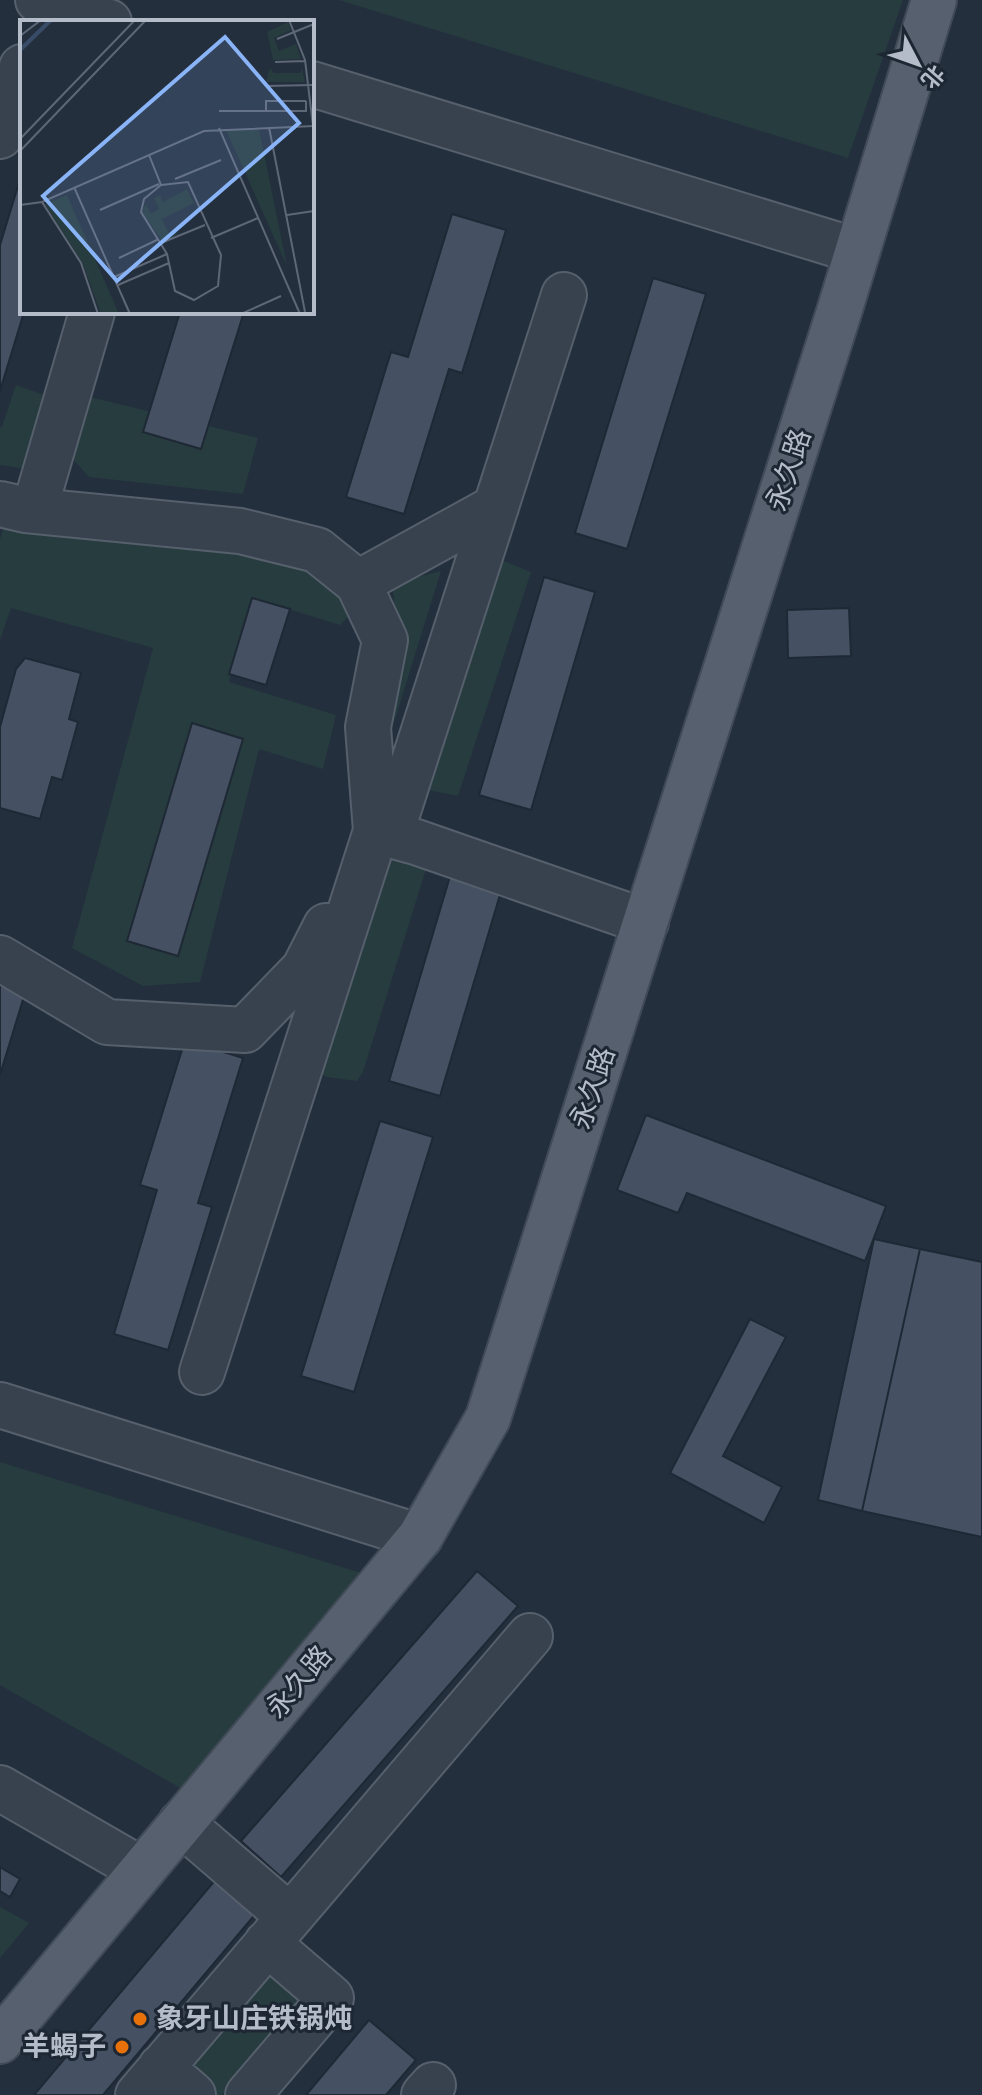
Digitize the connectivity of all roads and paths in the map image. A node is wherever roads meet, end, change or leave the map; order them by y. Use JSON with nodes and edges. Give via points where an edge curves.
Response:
{"nodes":[{"id":1,"x":934,"y":0,"type":"edge"},
{"id":2,"x":39,"y":8,"type":"edge"},
{"id":3,"x":99,"y":20,"type":"edge"},
{"id":4,"x":20,"y":73,"type":"edge"},
{"id":5,"x":314,"y":85,"type":"edge"},
{"id":6,"x":0,"y":136,"type":"edge"},
{"id":7,"x":857,"y":251,"type":"junction"},
{"id":8,"x":564,"y":295,"type":"dead end"},
{"id":9,"x":91,"y":314,"type":"edge"},
{"id":10,"x":9,"y":507,"type":"edge"},
{"id":11,"x":496,"y":507,"type":"junction"},
{"id":12,"x":358,"y":583,"type":"junction"},
{"id":13,"x":383,"y":834,"type":"junction"},
{"id":14,"x":646,"y":922,"type":"junction"},
{"id":15,"x":0,"y":958,"type":"edge"},
{"id":16,"x":202,"y":1372,"type":"dead end"},
{"id":17,"x":0,"y":1405,"type":"edge"},
{"id":18,"x":420,"y":1537,"type":"junction"},
{"id":19,"x":530,"y":1636,"type":"dead end"},
{"id":20,"x":0,"y":1788,"type":"edge"},
{"id":21,"x":181,"y":1823,"type":"junction"},
{"id":22,"x":142,"y":1870,"type":"junction"},
{"id":23,"x":279,"y":1930,"type":"junction"},
{"id":24,"x":0,"y":2041,"type":"edge"},
{"id":25,"x":164,"y":2086,"type":"edge"},
{"id":26,"x":248,"y":2095,"type":"edge"}],
"edges":[{"from":1,"to":7,"type":"main road","name":"永久路"},
{"from":2,"to":3,"type":"street"},
{"from":4,"to":6,"type":"street"},
{"from":5,"to":7,"type":"street"},
{"from":7,"to":14,"type":"main road","name":"永久路"},
{"from":8,"to":11,"type":"street"},
{"from":9,"to":10,"type":"street"},
{"from":10,"to":12,"type":"street","via":[[240,531],[317,550]]},
{"from":11,"to":12,"type":"street"},
{"from":11,"to":13,"type":"street"},
{"from":12,"to":13,"type":"street","via":[[385,640],[368,727]]},
{"from":13,"to":14,"type":"street"},
{"from":13,"to":15,"type":"street","via":[[304,969],[245,1030],[107,1022]]},
{"from":13,"to":16,"type":"street"},
{"from":14,"to":18,"type":"main road","name":"永久路","via":[[488,1418]]},
{"from":17,"to":18,"type":"street"},
{"from":18,"to":21,"type":"main road","name":"永久路"},
{"from":19,"to":23,"type":"street"},
{"from":20,"to":22,"type":"street"},
{"from":21,"to":22,"type":"main road","name":"永久路"},
{"from":21,"to":23,"type":"street"},
{"from":22,"to":24,"type":"main road","name":"永久路"},
{"from":23,"to":25,"type":"street"},
{"from":23,"to":26,"type":"street","via":[[331,1998]]}]}
